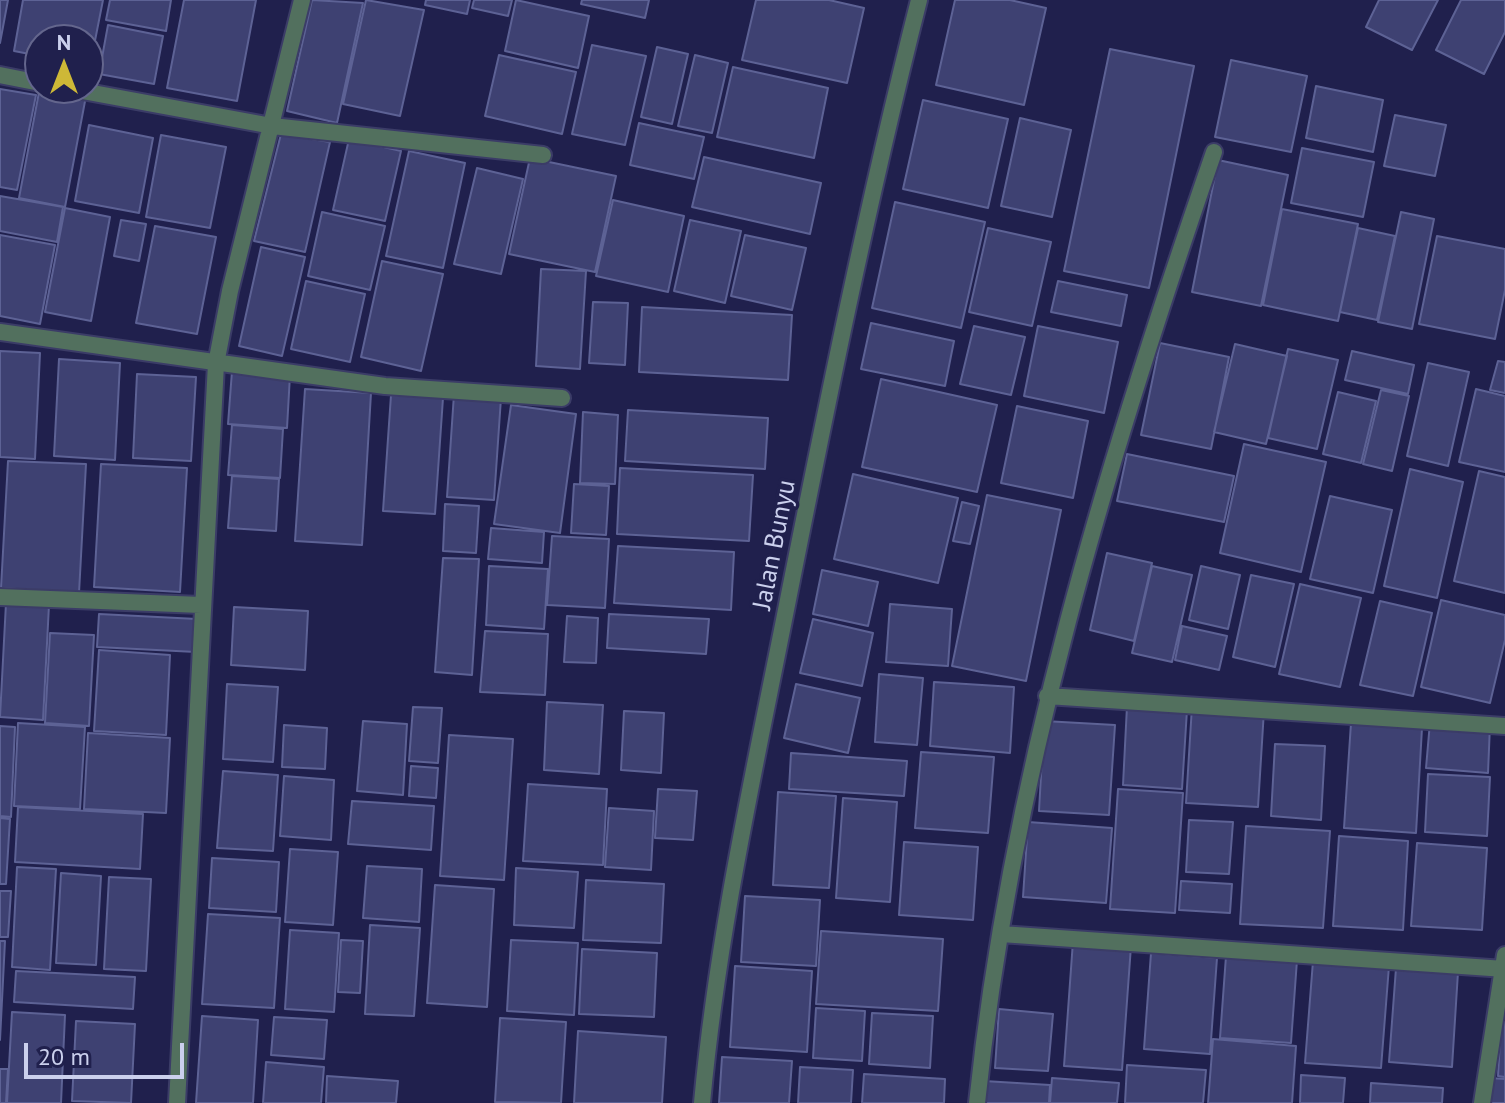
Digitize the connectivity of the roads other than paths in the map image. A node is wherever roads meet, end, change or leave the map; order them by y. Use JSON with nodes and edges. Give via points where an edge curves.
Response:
{"nodes":[{"id":1,"x":302,"y":0,"type":"edge"},
{"id":2,"x":919,"y":0,"type":"edge"},
{"id":3,"x":0,"y":75,"type":"edge"},
{"id":4,"x":24,"y":80,"type":"edge"},
{"id":5,"x":104,"y":95,"type":"edge"},
{"id":6,"x":272,"y":126,"type":"junction"},
{"id":7,"x":1214,"y":152,"type":"dead end"},
{"id":8,"x":543,"y":155,"type":"dead end"},
{"id":9,"x":0,"y":332,"type":"edge"},
{"id":10,"x":216,"y":364,"type":"junction"},
{"id":11,"x":562,"y":398,"type":"dead end"},
{"id":12,"x":0,"y":597,"type":"edge"},
{"id":13,"x":201,"y":605,"type":"junction"},
{"id":14,"x":1047,"y":696,"type":"junction"},
{"id":15,"x":1505,"y":726,"type":"edge"},
{"id":16,"x":1001,"y":934,"type":"junction"},
{"id":17,"x":1504,"y":964,"type":"edge"},
{"id":18,"x":177,"y":1103,"type":"edge"},
{"id":19,"x":702,"y":1103,"type":"edge"},
{"id":20,"x":977,"y":1103,"type":"edge"},
{"id":21,"x":1482,"y":1103,"type":"edge"}],
"edges":[{"from":1,"to":6,"type":"street"},
{"from":2,"to":19,"type":"street","name":"Jalan Bunyu","via":[[813,476],[749,797],[712,992]]},
{"from":3,"to":4,"type":"street"},
{"from":5,"to":6,"type":"street"},
{"from":6,"to":8,"type":"street"},
{"from":6,"to":10,"type":"street"},
{"from":7,"to":14,"type":"street","via":[[1154,322]]},
{"from":9,"to":10,"type":"street"},
{"from":10,"to":11,"type":"street","via":[[385,386]]},
{"from":10,"to":13,"type":"street"},
{"from":12,"to":13,"type":"street"},
{"from":13,"to":18,"type":"street"},
{"from":14,"to":15,"type":"street"},
{"from":14,"to":16,"type":"street"},
{"from":16,"to":17,"type":"street"},
{"from":16,"to":20,"type":"street"},
{"from":17,"to":21,"type":"street"}]}
